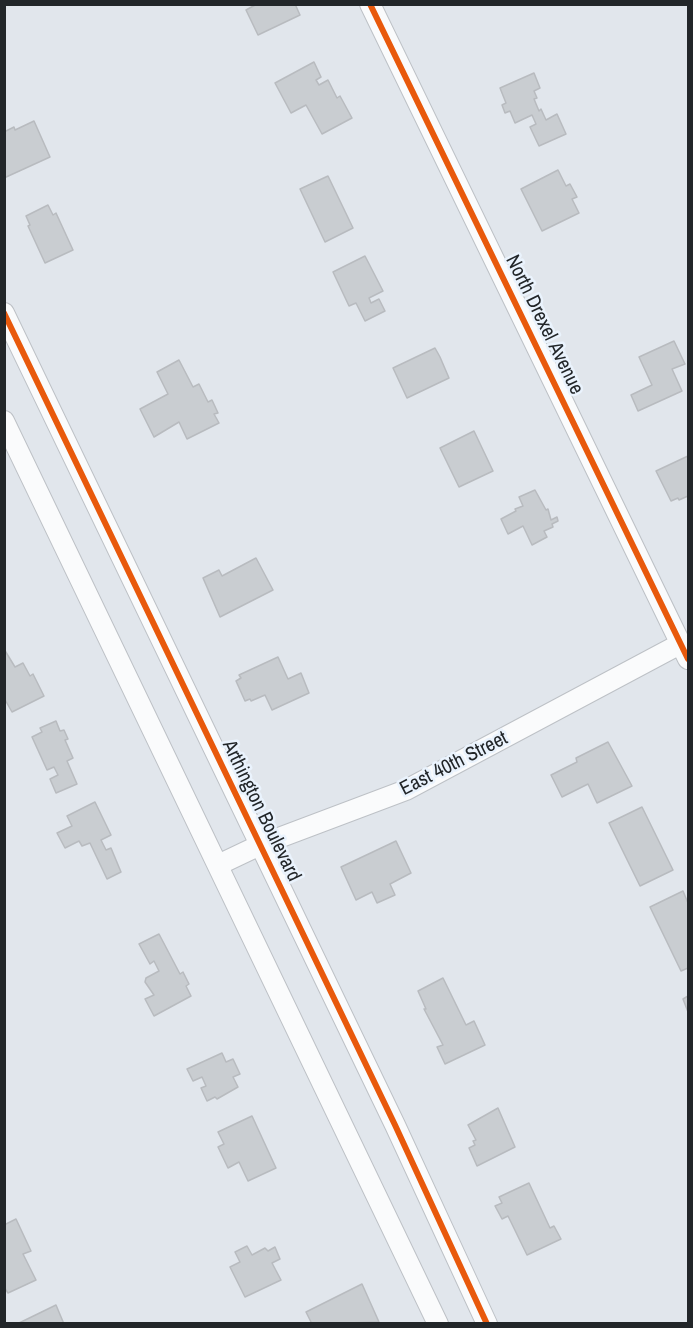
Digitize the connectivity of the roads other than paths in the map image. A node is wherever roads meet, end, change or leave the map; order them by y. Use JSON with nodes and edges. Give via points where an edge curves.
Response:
{"nodes":[{"id":1,"x":370,"y":4,"type":"edge"},
{"id":2,"x":4,"y":313,"type":"edge"},
{"id":3,"x":4,"y":421,"type":"edge"},
{"id":4,"x":684,"y":651,"type":"edge"},
{"id":5,"x":260,"y":845,"type":"junction"},
{"id":6,"x":218,"y":865,"type":"junction"},
{"id":7,"x":438,"y":1323,"type":"edge"},
{"id":8,"x":487,"y":1323,"type":"edge"}],
"edges":[{"from":1,"to":4,"type":"street","name":"North Drexel Avenue"},
{"from":2,"to":5,"type":"street","name":"Arthington Boulevard"},
{"from":3,"to":6,"type":"street"},
{"from":4,"to":5,"type":"street","name":"East 40th Street","via":[[406,790]]},
{"from":5,"to":6,"type":"street","name":"East 40th Street"},
{"from":5,"to":8,"type":"street","name":"Arthington Boulevard"},
{"from":6,"to":7,"type":"street"}]}
